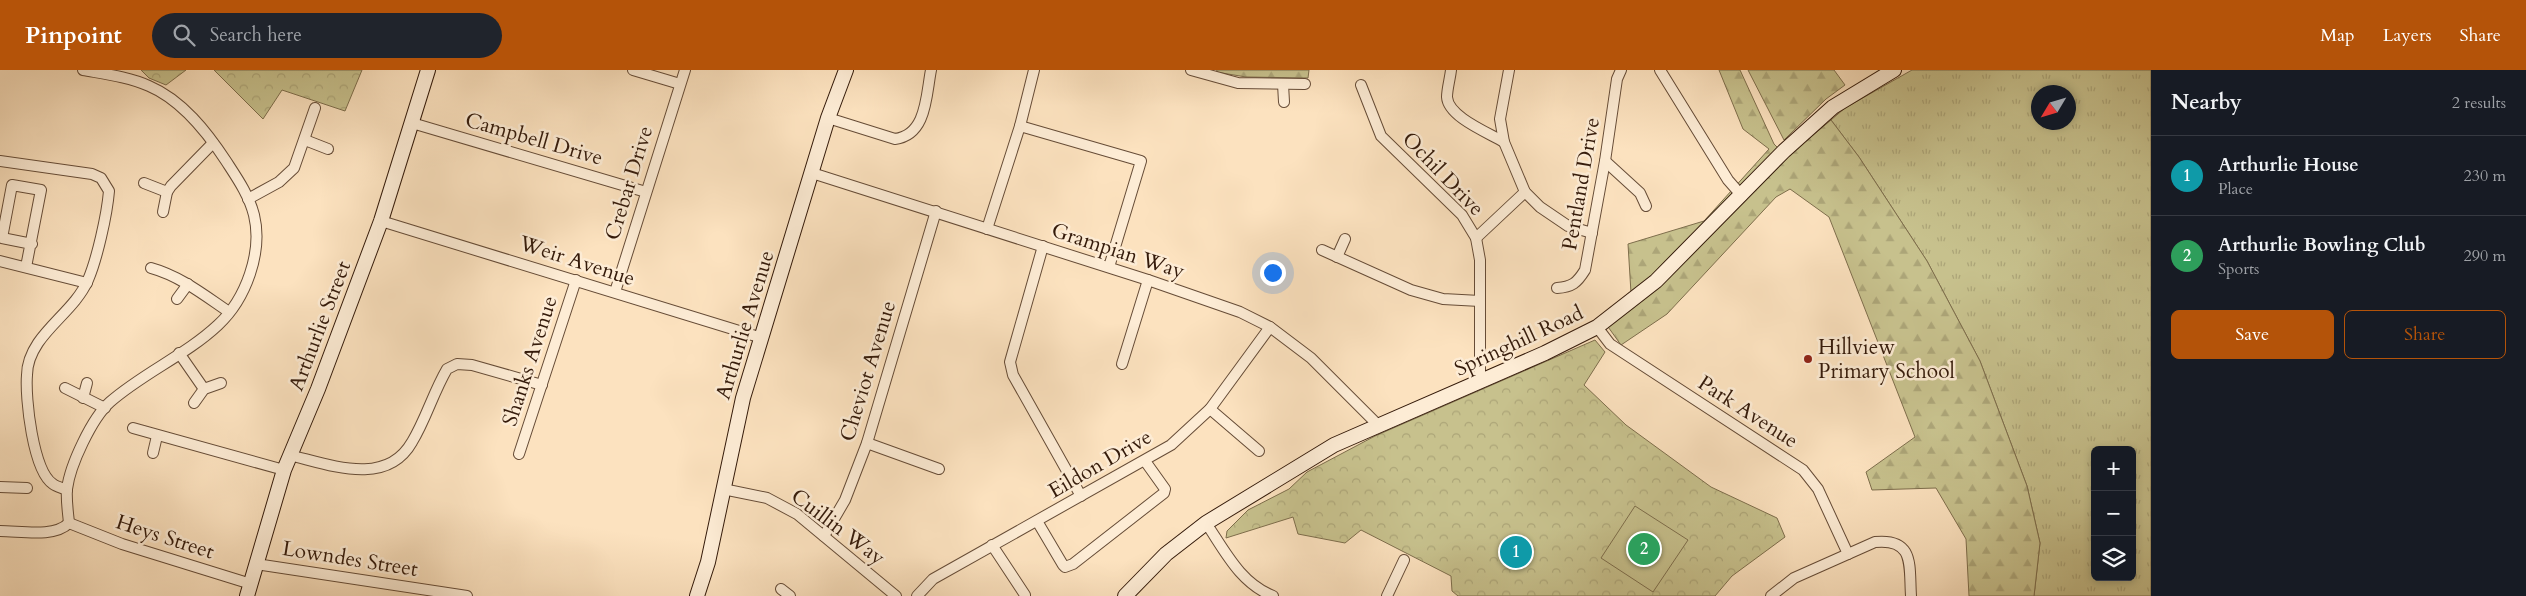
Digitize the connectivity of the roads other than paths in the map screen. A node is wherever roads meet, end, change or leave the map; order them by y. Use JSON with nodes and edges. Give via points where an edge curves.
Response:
{"nodes":[{"id":1,"x":83,"y":70,"type":"edge"},
{"id":2,"x":428,"y":70,"type":"edge"},
{"id":3,"x":633,"y":70,"type":"edge"},
{"id":4,"x":685,"y":70,"type":"edge"},
{"id":5,"x":846,"y":70,"type":"edge"},
{"id":6,"x":931,"y":70,"type":"edge"},
{"id":7,"x":1034,"y":70,"type":"edge"},
{"id":8,"x":1191,"y":70,"type":"edge"},
{"id":9,"x":1451,"y":70,"type":"edge"},
{"id":10,"x":1508,"y":70,"type":"edge"},
{"id":11,"x":1621,"y":70,"type":"edge"},
{"id":12,"x":1660,"y":70,"type":"edge"},
{"id":13,"x":1894,"y":70,"type":"edge"},
{"id":14,"x":680,"y":84,"type":"junction"},
{"id":15,"x":1283,"y":84,"type":"junction"},
{"id":16,"x":1305,"y":84,"type":"dead end"},
{"id":17,"x":1361,"y":86,"type":"dead end"},
{"id":18,"x":1284,"y":102,"type":"dead end"},
{"id":19,"x":315,"y":108,"type":"dead end"},
{"id":20,"x":828,"y":118,"type":"junction"},
{"id":21,"x":412,"y":123,"type":"junction"},
{"id":22,"x":1020,"y":126,"type":"junction"},
{"id":23,"x":305,"y":140,"type":"junction"},
{"id":24,"x":1504,"y":142,"type":"junction"},
{"id":25,"x":213,"y":143,"type":"junction"},
{"id":26,"x":328,"y":149,"type":"dead end"},
{"id":27,"x":0,"y":161,"type":"edge"},
{"id":28,"x":1605,"y":161,"type":"junction"},
{"id":29,"x":812,"y":173,"type":"junction"},
{"id":30,"x":144,"y":183,"type":"dead end"},
{"id":31,"x":167,"y":192,"type":"junction"},
{"id":32,"x":646,"y":192,"type":"junction"},
{"id":33,"x":1525,"y":192,"type":"junction"},
{"id":34,"x":1742,"y":196,"type":"junction"},
{"id":35,"x":248,"y":198,"type":"junction"},
{"id":36,"x":1646,"y":206,"type":"dead end"},
{"id":37,"x":936,"y":211,"type":"junction"},
{"id":38,"x":163,"y":212,"type":"dead end"},
{"id":39,"x":381,"y":220,"type":"junction"},
{"id":40,"x":987,"y":228,"type":"junction"},
{"id":41,"x":1592,"y":233,"type":"junction"},
{"id":42,"x":1476,"y":238,"type":"junction"},
{"id":43,"x":1345,"y":239,"type":"dead end"},
{"id":44,"x":32,"y":244,"type":"junction"},
{"id":45,"x":1042,"y":246,"type":"junction"},
{"id":46,"x":1322,"y":250,"type":"dead end"},
{"id":47,"x":1337,"y":257,"type":"junction"},
{"id":48,"x":0,"y":261,"type":"edge"},
{"id":49,"x":26,"y":267,"type":"junction"},
{"id":50,"x":1109,"y":267,"type":"junction"},
{"id":51,"x":151,"y":268,"type":"dead end"},
{"id":52,"x":576,"y":280,"type":"junction"},
{"id":53,"x":1148,"y":280,"type":"junction"},
{"id":54,"x":87,"y":283,"type":"junction"},
{"id":55,"x":188,"y":284,"type":"junction"},
{"id":56,"x":1557,"y":288,"type":"dead end"},
{"id":57,"x":615,"y":292,"type":"junction"},
{"id":58,"x":177,"y":299,"type":"dead end"},
{"id":59,"x":1480,"y":301,"type":"junction"},
{"id":60,"x":229,"y":312,"type":"junction"},
{"id":61,"x":1270,"y":327,"type":"junction"},
{"id":62,"x":1597,"y":327,"type":"junction"},
{"id":63,"x":762,"y":338,"type":"junction"},
{"id":64,"x":179,"y":353,"type":"junction"},
{"id":65,"x":1122,"y":364,"type":"dead end"},
{"id":66,"x":1480,"y":382,"type":"junction"},
{"id":67,"x":221,"y":383,"type":"dead end"},
{"id":68,"x":88,"y":384,"type":"dead end"},
{"id":69,"x":542,"y":385,"type":"junction"},
{"id":70,"x":66,"y":388,"type":"dead end"},
{"id":71,"x":204,"y":389,"type":"junction"},
{"id":72,"x":83,"y":398,"type":"junction"},
{"id":73,"x":194,"y":403,"type":"dead end"},
{"id":74,"x":105,"y":408,"type":"junction"},
{"id":75,"x":1210,"y":409,"type":"junction"},
{"id":76,"x":1378,"y":425,"type":"junction"},
{"id":77,"x":133,"y":428,"type":"dead end"},
{"id":78,"x":157,"y":436,"type":"junction"},
{"id":79,"x":867,"y":443,"type":"junction"},
{"id":80,"x":1259,"y":451,"type":"dead end"},
{"id":81,"x":153,"y":452,"type":"dead end"},
{"id":82,"x":519,"y":454,"type":"dead end"},
{"id":83,"x":289,"y":455,"type":"junction"},
{"id":84,"x":1145,"y":461,"type":"junction"},
{"id":85,"x":939,"y":469,"type":"dead end"},
{"id":86,"x":284,"y":470,"type":"junction"},
{"id":87,"x":0,"y":487,"type":"edge"},
{"id":88,"x":27,"y":488,"type":"dead end"},
{"id":89,"x":723,"y":489,"type":"junction"},
{"id":90,"x":67,"y":490,"type":"junction"},
{"id":91,"x":1081,"y":496,"type":"junction"},
{"id":92,"x":1037,"y":521,"type":"junction"},
{"id":93,"x":69,"y":523,"type":"junction"},
{"id":94,"x":1206,"y":523,"type":"junction"},
{"id":95,"x":0,"y":531,"type":"edge"},
{"id":96,"x":824,"y":536,"type":"junction"},
{"id":97,"x":992,"y":545,"type":"junction"},
{"id":98,"x":1848,"y":554,"type":"junction"},
{"id":99,"x":1404,"y":560,"type":"dead end"},
{"id":100,"x":256,"y":564,"type":"junction"},
{"id":101,"x":781,"y":589,"type":"dead end"},
{"id":102,"x":249,"y":590,"type":"edge"},
{"id":103,"x":1025,"y":595,"type":"edge"},
{"id":104,"x":467,"y":596,"type":"edge"},
{"id":105,"x":697,"y":596,"type":"edge"},
{"id":106,"x":790,"y":596,"type":"edge"},
{"id":107,"x":896,"y":596,"type":"edge"},
{"id":108,"x":918,"y":596,"type":"edge"},
{"id":109,"x":1125,"y":596,"type":"edge"},
{"id":110,"x":1273,"y":596,"type":"edge"},
{"id":111,"x":1387,"y":596,"type":"edge"},
{"id":112,"x":1771,"y":596,"type":"edge"},
{"id":113,"x":1911,"y":596,"type":"edge"}],
"edges":[{"from":1,"to":25,"type":"street","via":[[126,79],[160,92],[178,104]]},
{"from":2,"to":21,"type":"street","name":"Arthurlie Street"},
{"from":3,"to":14,"type":"street"},
{"from":4,"to":14,"type":"street","name":"Crebar Drive"},
{"from":5,"to":20,"type":"street","name":"Arthurlie Avenue"},
{"from":6,"to":20,"type":"street","via":[[920,123],[904,138],[896,139]]},
{"from":7,"to":22,"type":"street"},
{"from":8,"to":15,"type":"street","via":[[1238,83]]},
{"from":9,"to":24,"type":"street","via":[[1447,99],[1452,108],[1458,116]]},
{"from":10,"to":24,"type":"street","via":[[1500,119]]},
{"from":11,"to":28,"type":"street","name":"Pentland Drive"},
{"from":12,"to":34,"type":"street","via":[[1728,180]]},
{"from":13,"to":34,"type":"street","name":"Springhill Road","via":[[1827,113]]},
{"from":14,"to":32,"type":"street","name":"Crebar Drive"},
{"from":15,"to":16,"type":"street"},
{"from":15,"to":18,"type":"street"},
{"from":17,"to":42,"type":"street","name":"Ochil Drive","via":[[1381,136],[1462,215]]},
{"from":19,"to":23,"type":"street"},
{"from":20,"to":29,"type":"street","name":"Arthurlie Avenue"},
{"from":21,"to":32,"type":"street","name":"Campbell Drive"},
{"from":21,"to":39,"type":"street","name":"Arthurlie Street"},
{"from":22,"to":40,"type":"street"},
{"from":22,"to":50,"type":"street","via":[[1142,161]]},
{"from":23,"to":26,"type":"street"},
{"from":23,"to":35,"type":"street","via":[[294,168],[287,176]]},
{"from":24,"to":33,"type":"street"},
{"from":25,"to":31,"type":"street"},
{"from":25,"to":35,"type":"street"},
{"from":27,"to":54,"type":"street","via":[[92,174],[106,185],[108,197]]},
{"from":28,"to":36,"type":"street","via":[[1640,194]]},
{"from":28,"to":41,"type":"street","name":"Pentland Drive"},
{"from":29,"to":37,"type":"street","name":"Grampian Way"},
{"from":29,"to":63,"type":"street","name":"Arthurlie Avenue"},
{"from":30,"to":31,"type":"street"},
{"from":31,"to":38,"type":"street"},
{"from":32,"to":57,"type":"street","name":"Crebar Drive"},
{"from":33,"to":41,"type":"street","via":[[1540,208],[1568,226]]},
{"from":33,"to":42,"type":"street"},
{"from":34,"to":62,"type":"street","name":"Springhill Road","via":[[1656,281]]},
{"from":35,"to":60,"type":"street","via":[[254,216],[254,259],[238,300]]},
{"from":37,"to":40,"type":"street","name":"Grampian Way"},
{"from":37,"to":79,"type":"street","name":"Cheviot Avenue"},
{"from":39,"to":52,"type":"street","name":"Weir Avenue"},
{"from":39,"to":83,"type":"street","name":"Arthurlie Street","via":[[318,388]]},
{"from":40,"to":45,"type":"street","name":"Grampian Way"},
{"from":41,"to":56,"type":"street","name":"Pentland Drive","via":[[1585,270],[1569,288]]},
{"from":42,"to":59,"type":"street","name":"Ochil Drive","via":[[1480,260]]},
{"from":43,"to":47,"type":"street"},
{"from":44,"to":44,"type":"street","via":[[42,190],[12,185],[2,238]]},
{"from":44,"to":49,"type":"street"},
{"from":45,"to":50,"type":"street","name":"Grampian Way"},
{"from":45,"to":91,"type":"street","via":[[1010,362],[1013,375]]},
{"from":46,"to":47,"type":"street"},
{"from":47,"to":59,"type":"street","via":[[1411,290],[1444,299]]},
{"from":48,"to":49,"type":"street"},
{"from":49,"to":54,"type":"street"},
{"from":50,"to":53,"type":"street","name":"Grampian Way"},
{"from":51,"to":55,"type":"street"},
{"from":52,"to":57,"type":"street","name":"Weir Avenue"},
{"from":52,"to":69,"type":"street","name":"Shanks Avenue"},
{"from":53,"to":61,"type":"street","name":"Grampian Way","via":[[1240,312]]},
{"from":53,"to":65,"type":"street"},
{"from":54,"to":90,"type":"street","via":[[38,344],[29,361],[27,374],[26,394],[37,456],[52,484]]},
{"from":55,"to":58,"type":"street"},
{"from":55,"to":60,"type":"street"},
{"from":57,"to":63,"type":"street","name":"Weir Avenue"},
{"from":59,"to":66,"type":"street","name":"Ochil Drive"},
{"from":60,"to":64,"type":"street","via":[[218,325]]},
{"from":61,"to":75,"type":"street","name":"Eildon Drive"},
{"from":61,"to":76,"type":"street","name":"Grampian Way","via":[[1311,358]]},
{"from":62,"to":66,"type":"street","name":"Springhill Road"},
{"from":62,"to":98,"type":"street","name":"Park Avenue","via":[[1610,344],[1803,470],[1818,489]]},
{"from":63,"to":89,"type":"street","name":"Arthurlie Avenue","via":[[743,398]]},
{"from":64,"to":71,"type":"street"},
{"from":64,"to":74,"type":"street"},
{"from":66,"to":76,"type":"street","name":"Springhill Road"},
{"from":67,"to":71,"type":"street"},
{"from":68,"to":72,"type":"street"},
{"from":69,"to":82,"type":"street","name":"Shanks Avenue"},
{"from":69,"to":83,"type":"street","via":[[472,365],[457,364],[447,369],[412,444],[396,459],[378,469],[361,470]]},
{"from":70,"to":72,"type":"street"},
{"from":71,"to":73,"type":"street"},
{"from":72,"to":74,"type":"street"},
{"from":74,"to":90,"type":"street","via":[[90,430],[70,475]]},
{"from":75,"to":80,"type":"street"},
{"from":75,"to":84,"type":"street","name":"Eildon Drive","via":[[1183,436]]},
{"from":76,"to":94,"type":"street","name":"Springhill Road","via":[[1334,445]]},
{"from":77,"to":78,"type":"street"},
{"from":78,"to":81,"type":"street"},
{"from":78,"to":86,"type":"street"},
{"from":79,"to":85,"type":"street"},
{"from":79,"to":96,"type":"street","name":"Cheviot Avenue","via":[[845,500]]},
{"from":83,"to":86,"type":"street","name":"Arthurlie Street"},
{"from":84,"to":91,"type":"street","name":"Eildon Drive"},
{"from":84,"to":92,"type":"street","via":[[1165,489],[1164,493],[1073,564],[1063,565]]},
{"from":86,"to":100,"type":"street","name":"Arthurlie Street"},
{"from":87,"to":88,"type":"street"},
{"from":89,"to":96,"type":"street","name":"Cuillin Way","via":[[767,498],[797,514]]},
{"from":89,"to":105,"type":"street","name":"Arthurlie Avenue","via":[[708,562]]},
{"from":90,"to":93,"type":"street"},
{"from":91,"to":92,"type":"street","name":"Eildon Drive"},
{"from":92,"to":97,"type":"street","name":"Eildon Drive"},
{"from":93,"to":95,"type":"street","via":[[62,530],[50,532]]},
{"from":93,"to":102,"type":"street","name":"Heys Street"},
{"from":94,"to":109,"type":"street","name":"Springhill Road","via":[[1166,554]]},
{"from":94,"to":110,"type":"street","via":[[1235,568]]},
{"from":96,"to":107,"type":"street","name":"Cuillin Way"},
{"from":97,"to":103,"type":"street"},
{"from":97,"to":108,"type":"street","name":"Eildon Drive","via":[[934,579]]},
{"from":98,"to":112,"type":"street","via":[[1794,578]]},
{"from":98,"to":113,"type":"street","via":[[1875,542],[1894,542],[1902,546],[1907,553]]},
{"from":99,"to":111,"type":"street"},
{"from":100,"to":102,"type":"street","name":"Arthurlie Street"},
{"from":100,"to":104,"type":"street","name":"Lowndes Street"},
{"from":101,"to":106,"type":"street"}]}
